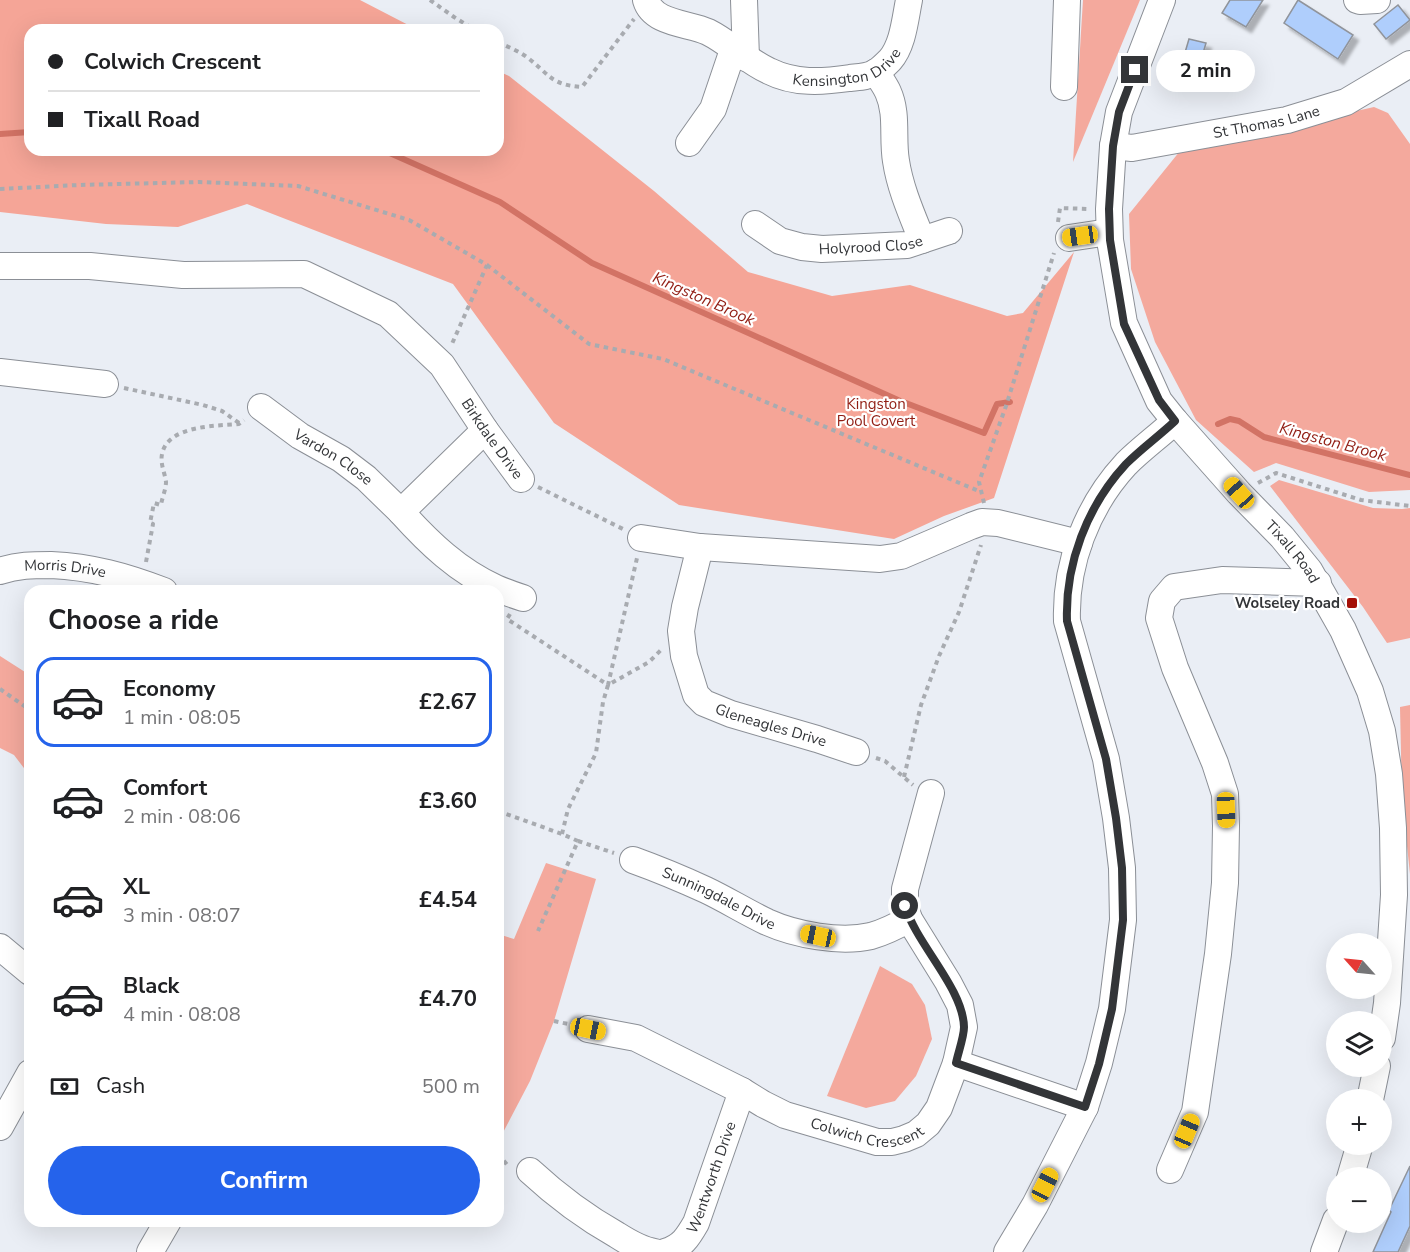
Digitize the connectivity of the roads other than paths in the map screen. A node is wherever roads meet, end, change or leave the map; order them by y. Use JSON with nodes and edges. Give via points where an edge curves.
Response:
{"nodes":[{"id":1,"x":744,"y":0,"type":"edge"},
{"id":2,"x":909,"y":0,"type":"edge"},
{"id":3,"x":1068,"y":0,"type":"edge"},
{"id":4,"x":1356,"y":0,"type":"edge"},
{"id":5,"x":1377,"y":0,"type":"edge"},
{"id":6,"x":1155,"y":2,"type":"edge"},
{"id":7,"x":646,"y":3,"type":"edge"},
{"id":8,"x":740,"y":52,"type":"junction"},
{"id":9,"x":1410,"y":64,"type":"edge"},
{"id":10,"x":876,"y":72,"type":"junction"},
{"id":11,"x":1064,"y":87,"type":"dead end"},
{"id":12,"x":689,"y":143,"type":"dead end"},
{"id":13,"x":1113,"y":146,"type":"junction"},
{"id":14,"x":1109,"y":221,"type":"junction"},
{"id":15,"x":755,"y":224,"type":"dead end"},
{"id":16,"x":949,"y":231,"type":"dead end"},
{"id":17,"x":922,"y":240,"type":"junction"},
{"id":18,"x":1060,"y":240,"type":"road end"},
{"id":19,"x":0,"y":266,"type":"edge"},
{"id":20,"x":0,"y":372,"type":"edge"},
{"id":21,"x":105,"y":384,"type":"road end"},
{"id":22,"x":261,"y":407,"type":"road end"},
{"id":23,"x":1175,"y":421,"type":"junction"},
{"id":24,"x":485,"y":430,"type":"junction"},
{"id":25,"x":520,"y":479,"type":"road end"},
{"id":26,"x":401,"y":512,"type":"junction"},
{"id":27,"x":641,"y":538,"type":"road end"},
{"id":28,"x":1079,"y":543,"type":"junction"},
{"id":29,"x":700,"y":548,"type":"junction"},
{"id":30,"x":0,"y":571,"type":"edge"},
{"id":31,"x":1318,"y":583,"type":"junction"},
{"id":32,"x":149,"y":585,"type":"edge"},
{"id":33,"x":489,"y":585,"type":"edge"},
{"id":34,"x":504,"y":594,"type":"edge"},
{"id":35,"x":520,"y":603,"type":"road end"},
{"id":36,"x":856,"y":752,"type":"road end"},
{"id":37,"x":930,"y":793,"type":"road end"},
{"id":38,"x":633,"y":860,"type":"road end"},
{"id":39,"x":1402,"y":895,"type":"edge"},
{"id":40,"x":909,"y":919,"type":"junction"},
{"id":41,"x":0,"y":946,"type":"edge"},
{"id":42,"x":24,"y":967,"type":"edge"},
{"id":43,"x":1386,"y":1011,"type":"edge"},
{"id":44,"x":588,"y":1029,"type":"dead end"},
{"id":45,"x":956,"y":1063,"type":"junction"},
{"id":46,"x":24,"y":1084,"type":"edge"},
{"id":47,"x":742,"y":1091,"type":"junction"},
{"id":48,"x":1085,"y":1107,"type":"junction"},
{"id":49,"x":0,"y":1127,"type":"edge"},
{"id":50,"x":1170,"y":1170,"type":"dead end"},
{"id":51,"x":530,"y":1172,"type":"dead end"},
{"id":52,"x":165,"y":1227,"type":"edge"},
{"id":53,"x":1331,"y":1233,"type":"edge"},
{"id":54,"x":150,"y":1252,"type":"edge"},
{"id":55,"x":655,"y":1252,"type":"edge"},
{"id":56,"x":665,"y":1252,"type":"edge"},
{"id":57,"x":1007,"y":1252,"type":"edge"},
{"id":58,"x":1324,"y":1252,"type":"edge"}],
"edges":[{"from":1,"to":8,"type":"street"},
{"from":2,"to":10,"type":"street","name":"Kensington Drive","via":[[899,46],[890,61]]},
{"from":3,"to":11,"type":"street"},
{"from":4,"to":5,"type":"street"},
{"from":6,"to":13,"type":"street","name":"Tixall Road","via":[[1119,112]]},
{"from":7,"to":8,"type":"street","name":"Kensington Drive","via":[[660,16],[706,31]]},
{"from":8,"to":10,"type":"street","name":"Kensington Drive","via":[[770,72],[794,80],[826,81]]},
{"from":8,"to":12,"type":"street","via":[[713,109]]},
{"from":9,"to":13,"type":"street","name":"St Thomas Lane","via":[[1346,102],[1287,120],[1132,148]]},
{"from":10,"to":17,"type":"street","name":"Holyrood Close","via":[[894,112],[896,163]]},
{"from":13,"to":14,"type":"street","name":"Tixall Road"},
{"from":14,"to":18,"type":"street"},
{"from":14,"to":23,"type":"street","name":"Tixall Road","via":[[1124,324],[1159,400]]},
{"from":15,"to":17,"type":"street","name":"Holyrood Close","via":[[780,241],[822,249],[907,245]]},
{"from":16,"to":17,"type":"street"},
{"from":19,"to":24,"type":"street","name":"Birkdale Drive","via":[[90,266],[183,275],[304,274],[388,314],[442,365]]},
{"from":20,"to":21,"type":"street"},
{"from":22,"to":26,"type":"street","name":"Vardon Close","via":[[300,436],[341,459]]},
{"from":23,"to":28,"type":"street","via":[[1126,464],[1096,503]]},
{"from":23,"to":31,"type":"street","name":"Tixall Road","via":[[1282,537]]},
{"from":24,"to":25,"type":"street","name":"Birkdale Drive"},
{"from":24,"to":26,"type":"street"},
{"from":26,"to":33,"type":"street","name":"Vardon Close","via":[[439,551]]},
{"from":27,"to":29,"type":"street"},
{"from":28,"to":29,"type":"street","via":[[989,522],[901,556],[880,559]]},
{"from":28,"to":48,"type":"street","via":[[1068,582],[1067,621],[1106,759],[1121,858],[1123,920],[1112,1009]]},
{"from":29,"to":36,"type":"street","name":"Gleneagles Drive","via":[[681,631],[696,695],[704,703],[731,714]]},
{"from":30,"to":32,"type":"street","name":"Morris Drive","via":[[28,565],[70,566],[104,571]]},
{"from":31,"to":39,"type":"street","name":"Tixall Road","via":[[1355,653],[1382,731]]},
{"from":31,"to":50,"type":"street","via":[[1222,580],[1174,587],[1162,601],[1160,618],[1175,668],[1226,794],[1225,883],[1195,1112]]},
{"from":34,"to":35,"type":"street","name":"Vardon Close"},
{"from":37,"to":40,"type":"street","name":"Colwich Crescent","via":[[905,889]]},
{"from":38,"to":40,"type":"street","name":"Sunningdale Drive","via":[[793,931],[844,939],[871,936]]},
{"from":39,"to":43,"type":"street","name":"Tixall Road"},
{"from":40,"to":45,"type":"street","name":"Colwich Crescent","via":[[960,1005],[964,1027]]},
{"from":41,"to":42,"type":"street"},
{"from":44,"to":47,"type":"street","name":"Colwich Crescent","via":[[636,1038]]},
{"from":45,"to":47,"type":"street","name":"Colwich Crescent","via":[[939,1108],[928,1124],[916,1134],[892,1142],[856,1137],[785,1115]]},
{"from":45,"to":48,"type":"street"},
{"from":46,"to":49,"type":"street"},
{"from":47,"to":56,"type":"street","name":"Wentworth Drive","via":[[696,1223],[687,1239]]},
{"from":48,"to":57,"type":"street"},
{"from":51,"to":55,"type":"street","via":[[599,1225],[632,1245]]},
{"from":52,"to":54,"type":"street"},
{"from":53,"to":58,"type":"street"}]}
